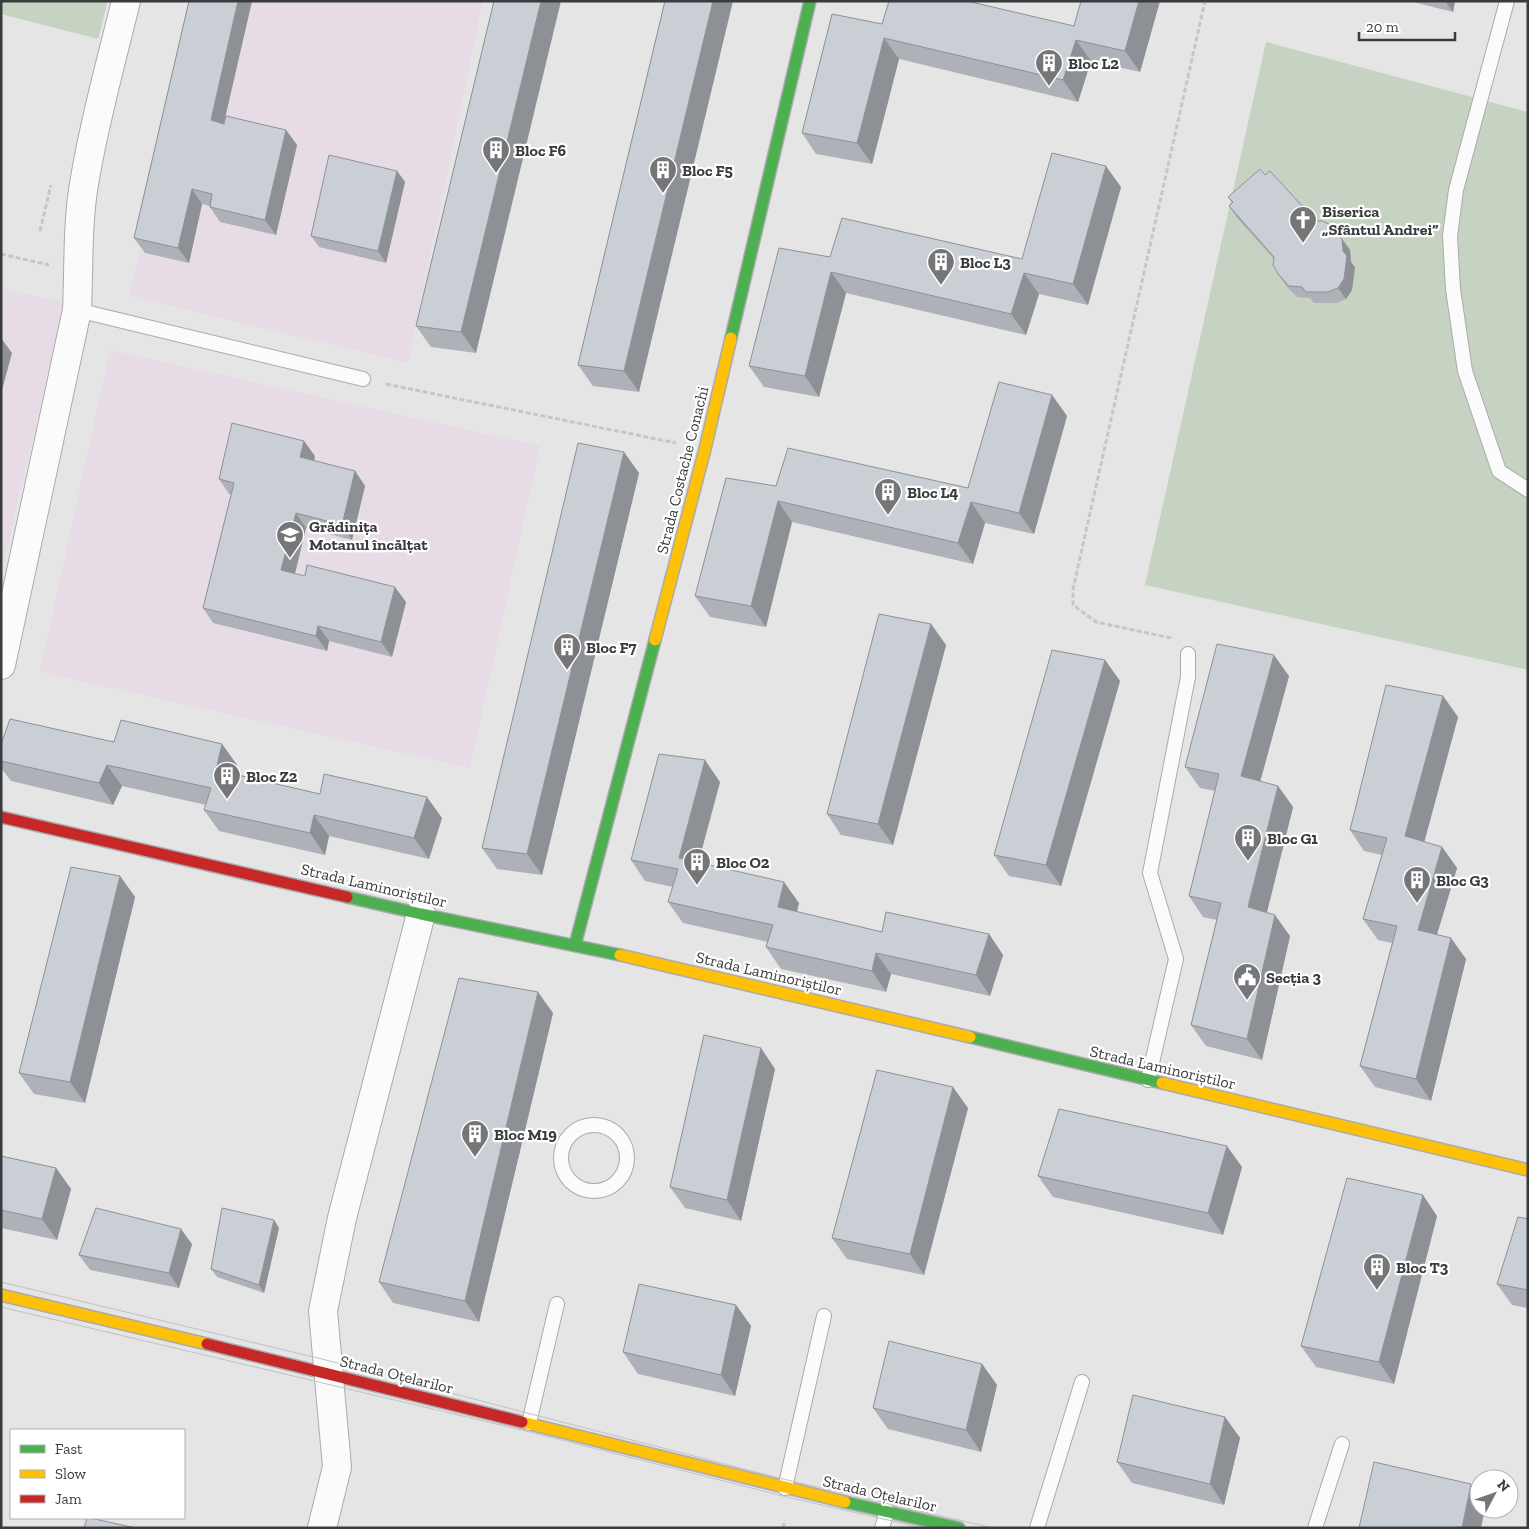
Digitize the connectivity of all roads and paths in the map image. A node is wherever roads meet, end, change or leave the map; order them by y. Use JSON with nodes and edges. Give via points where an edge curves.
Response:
{"nodes":[{"id":1,"x":126,"y":1,"type":"edge"},
{"id":2,"x":810,"y":1,"type":"edge"},
{"id":3,"x":1205,"y":1,"type":"edge"},
{"id":4,"x":1508,"y":1,"type":"edge"},
{"id":5,"x":1,"y":254,"type":"edge"},
{"id":6,"x":79,"y":272,"type":"junction"},
{"id":7,"x":77,"y":310,"type":"junction"},
{"id":8,"x":364,"y":379,"type":"joint"},
{"id":9,"x":705,"y":449,"type":"junction"},
{"id":10,"x":1528,"y":490,"type":"edge"},
{"id":11,"x":1188,"y":654,"type":"joint"},
{"id":12,"x":1,"y":664,"type":"edge"},
{"id":13,"x":1,"y":818,"type":"edge"},
{"id":14,"x":421,"y":914,"type":"junction"},
{"id":15,"x":575,"y":945,"type":"junction"},
{"id":16,"x":1148,"y":1080,"type":"junction"},
{"id":17,"x":600,"y":1125,"type":"joint"},
{"id":18,"x":1528,"y":1170,"type":"edge"},
{"id":19,"x":1,"y":1295,"type":"edge"},
{"id":20,"x":557,"y":1304,"type":"dead end"},
{"id":21,"x":824,"y":1316,"type":"dead end"},
{"id":22,"x":328,"y":1374,"type":"junction"},
{"id":23,"x":1082,"y":1382,"type":"dead end"},
{"id":24,"x":529,"y":1423,"type":"junction"},
{"id":25,"x":1342,"y":1444,"type":"dead end"},
{"id":26,"x":789,"y":1489,"type":"junction"},
{"id":27,"x":887,"y":1511,"type":"junction"},
{"id":28,"x":322,"y":1528,"type":"edge"},
{"id":29,"x":882,"y":1528,"type":"edge"},
{"id":30,"x":959,"y":1528,"type":"edge"},
{"id":31,"x":1037,"y":1528,"type":"edge"},
{"id":32,"x":1315,"y":1528,"type":"edge"}],
"edges":[{"from":1,"to":6,"type":"street","via":[[84,185]]},
{"from":2,"to":9,"type":"street","name":"Strada Costache Conachi"},
{"from":3,"to":11,"type":"path","via":[[1072,605],[1096,622],[1171,638]]},
{"from":4,"to":10,"type":"lane","via":[[1456,190],[1450,236],[1453,289],[1465,370],[1499,471]]},
{"from":5,"to":6,"type":"path"},
{"from":6,"to":7,"type":"street"},
{"from":7,"to":8,"type":"lane"},
{"from":7,"to":12,"type":"street"},
{"from":8,"to":9,"type":"path"},
{"from":9,"to":15,"type":"street","name":"Strada Costache Conachi"},
{"from":11,"to":16,"type":"lane","via":[[1188,677],[1150,873],[1176,959]]},
{"from":13,"to":14,"type":"street","name":"Strada Laminoriștilor"},
{"from":14,"to":15,"type":"street","name":"Strada Laminoriștilor"},
{"from":14,"to":22,"type":"street","via":[[340,1228],[323,1311]]},
{"from":15,"to":16,"type":"street","name":"Strada Laminoriștilor"},
{"from":16,"to":18,"type":"street","name":"Strada Laminoriștilor"},
{"from":17,"to":17,"type":"lane","via":[[614,1131],[624,1143],[628,1158],[624,1174],[614,1186],[600,1192],[584,1191],[565,1175],[560,1163],[561,1150],[575,1130],[587,1125]]},
{"from":19,"to":22,"type":"street","name":"Strada Oțelarilor"},
{"from":20,"to":24,"type":"lane"},
{"from":21,"to":26,"type":"lane"},
{"from":22,"to":24,"type":"street","name":"Strada Oțelarilor"},
{"from":22,"to":28,"type":"street","via":[[337,1466]]},
{"from":23,"to":31,"type":"lane"},
{"from":24,"to":26,"type":"street","name":"Strada Oțelarilor"},
{"from":25,"to":32,"type":"lane"},
{"from":26,"to":27,"type":"street","name":"Strada Oțelarilor"},
{"from":27,"to":29,"type":"lane"},
{"from":27,"to":30,"type":"street","name":"Strada Oțelarilor"}]}
